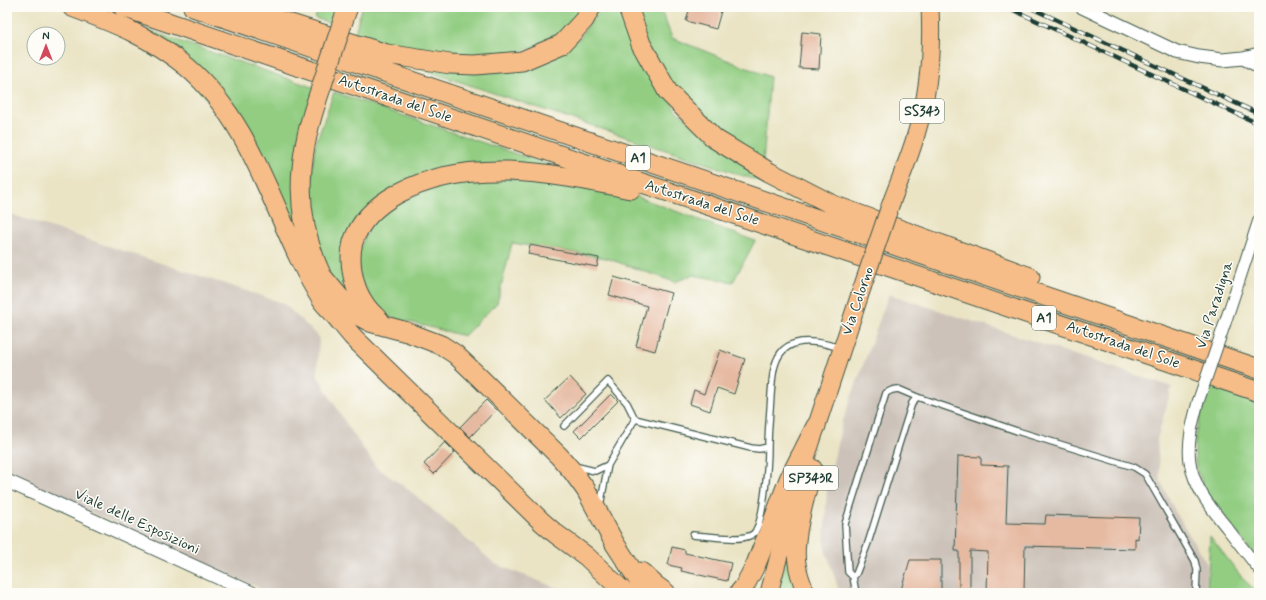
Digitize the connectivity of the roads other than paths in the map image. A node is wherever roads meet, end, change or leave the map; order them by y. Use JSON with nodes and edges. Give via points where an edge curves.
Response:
{"nodes":[{"id":1,"x":72,"y":7,"type":"edge"},
{"id":2,"x":123,"y":7,"type":"edge"},
{"id":3,"x":193,"y":7,"type":"edge"},
{"id":4,"x":236,"y":7,"type":"edge"},
{"id":5,"x":591,"y":7,"type":"edge"},
{"id":6,"x":628,"y":7,"type":"edge"},
{"id":7,"x":930,"y":7,"type":"edge"},
{"id":8,"x":1082,"y":7,"type":"edge"},
{"id":9,"x":345,"y":16,"type":"edge"},
{"id":10,"x":1259,"y":54,"type":"edge"},
{"id":11,"x":1243,"y":58,"type":"junction"},
{"id":12,"x":1259,"y":66,"type":"edge"},
{"id":13,"x":660,"y":189,"type":"junction"},
{"id":14,"x":1259,"y":220,"type":"edge"},
{"id":15,"x":321,"y":275,"type":"junction"},
{"id":16,"x":1082,"y":308,"type":"junction"},
{"id":17,"x":340,"y":322,"type":"junction"},
{"id":18,"x":388,"y":326,"type":"junction"},
{"id":19,"x":840,"y":356,"type":"junction"},
{"id":20,"x":1259,"y":369,"type":"edge"},
{"id":21,"x":1259,"y":392,"type":"edge"},
{"id":22,"x":917,"y":397,"type":"junction"},
{"id":23,"x":635,"y":419,"type":"junction"},
{"id":24,"x":564,"y":426,"type":"dead end"},
{"id":25,"x":816,"y":426,"type":"junction"},
{"id":26,"x":768,"y":447,"type":"junction"},
{"id":27,"x":566,"y":464,"type":"junction"},
{"id":28,"x":608,"y":465,"type":"junction"},
{"id":29,"x":7,"y":481,"type":"edge"},
{"id":30,"x":599,"y":513,"type":"junction"},
{"id":31,"x":693,"y":535,"type":"dead end"},
{"id":32,"x":621,"y":553,"type":"junction"},
{"id":33,"x":1259,"y":569,"type":"edge"},
{"id":34,"x":853,"y":577,"type":"junction"},
{"id":35,"x":252,"y":593,"type":"edge"},
{"id":36,"x":625,"y":593,"type":"edge"},
{"id":37,"x":647,"y":593,"type":"edge"},
{"id":38,"x":666,"y":593,"type":"edge"},
{"id":39,"x":739,"y":593,"type":"edge"},
{"id":40,"x":769,"y":593,"type":"edge"},
{"id":41,"x":806,"y":593,"type":"edge"},
{"id":42,"x":856,"y":593,"type":"edge"},
{"id":43,"x":1196,"y":593,"type":"edge"}],
"edges":[{"from":1,"to":17,"type":"highway","via":[[115,23],[159,46],[188,68],[214,94],[244,140],[315,288]]},
{"from":2,"to":13,"type":"highway","name":"Autostrada del Sole","number":"A1"},
{"from":3,"to":16,"type":"highway","name":"Autostrada del Sole","number":"A1"},
{"from":4,"to":5,"type":"highway","via":[[387,54],[450,64],[475,65],[522,61],[562,44],[584,20]]},
{"from":6,"to":16,"type":"highway","via":[[641,44],[668,92],[715,139],[769,172],[833,205],[1056,286]]},
{"from":7,"to":19,"type":"main road","name":"Via Colorno","number":"SS343","bridge":true,"via":[[930,54],[923,108]]},
{"from":8,"to":11,"type":"street","via":[[1177,52],[1223,60]]},
{"from":9,"to":15,"type":"highway","bridge":true,"via":[[308,127],[303,152],[300,190],[302,213]]},
{"from":10,"to":11,"type":"street"},
{"from":11,"to":12,"type":"street"},
{"from":13,"to":18,"type":"highway","via":[[635,190],[564,176],[499,171],[456,174],[402,191],[380,205],[368,217],[360,228],[352,250],[352,271],[360,298],[369,310]]},
{"from":13,"to":21,"type":"highway","name":"Autostrada del Sole","number":"A1"},
{"from":14,"to":33,"type":"street","name":"Via Paradigna","bridge":true,"via":[[1198,402],[1192,426],[1190,452],[1196,482],[1206,502]]},
{"from":15,"to":17,"type":"highway"},
{"from":15,"to":18,"type":"highway","via":[[353,312],[367,321]]},
{"from":16,"to":20,"type":"highway","name":"Autostrada del Sole","number":"A1"},
{"from":17,"to":36,"type":"highway","via":[[542,522],[590,559]]},
{"from":18,"to":27,"type":"highway","via":[[433,341],[455,354]]},
{"from":19,"to":25,"type":"main road","name":"Via Colorno","number":"SS343"},
{"from":19,"to":26,"type":"lane","via":[[822,342],[807,341],[791,345],[782,351],[776,361],[773,375]]},
{"from":19,"to":41,"type":"main road","number":"SP343R","via":[[836,384],[796,544],[797,568]]},
{"from":22,"to":34,"type":"lane","via":[[912,403],[868,543]]},
{"from":22,"to":34,"type":"lane","via":[[898,389],[886,393],[844,524],[848,572]]},
{"from":22,"to":43,"type":"lane","via":[[1141,471],[1195,561]]},
{"from":23,"to":24,"type":"lane","via":[[627,403],[608,381]]},
{"from":23,"to":26,"type":"lane","via":[[751,448]]},
{"from":23,"to":28,"type":"lane"},
{"from":25,"to":39,"type":"highway","via":[[788,479],[756,564]]},
{"from":25,"to":40,"type":"main road","name":"Via Colorno","via":[[793,500]]},
{"from":26,"to":31,"type":"lane","via":[[768,466],[761,513],[754,533],[738,538]]},
{"from":27,"to":28,"type":"lane","via":[[595,471]]},
{"from":27,"to":30,"type":"highway","via":[[586,490]]},
{"from":28,"to":30,"type":"lane"},
{"from":29,"to":35,"type":"street","name":"Viale delle Esposizioni"},
{"from":30,"to":32,"type":"highway"},
{"from":32,"to":37,"type":"highway"},
{"from":32,"to":38,"type":"highway"},
{"from":34,"to":42,"type":"lane"}]}
